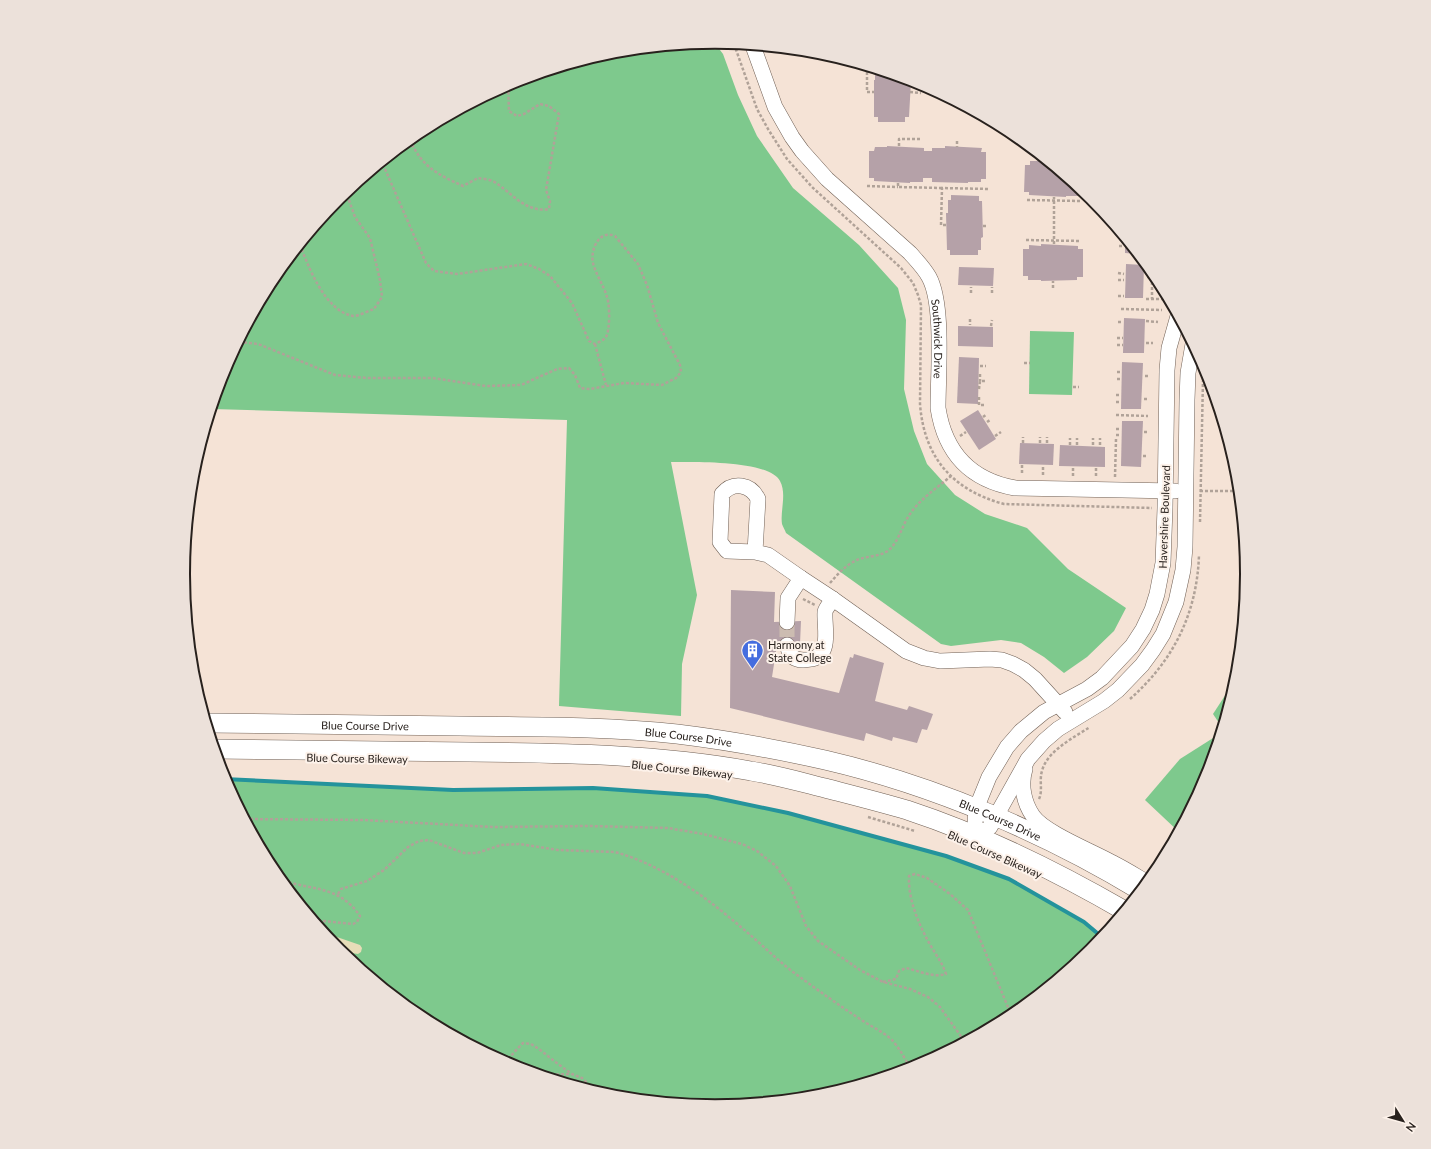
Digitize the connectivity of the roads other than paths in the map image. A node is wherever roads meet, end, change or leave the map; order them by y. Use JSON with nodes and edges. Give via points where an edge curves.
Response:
{"nodes":[{"id":1,"x":755,"y":50,"type":"edge"},
{"id":2,"x":1176,"y":322,"type":"edge"},
{"id":3,"x":1192,"y":352,"type":"edge"},
{"id":4,"x":1165,"y":491,"type":"junction"},
{"id":5,"x":1185,"y":491,"type":"junction"},
{"id":6,"x":755,"y":552,"type":"dead end"},
{"id":7,"x":801,"y":578,"type":"junction"},
{"id":8,"x":828,"y":595,"type":"junction"},
{"id":9,"x":787,"y":622,"type":"tunnel mouth"},
{"id":10,"x":787,"y":645,"type":"tunnel mouth"},
{"id":11,"x":1059,"y":705,"type":"junction"},
{"id":12,"x":1072,"y":720,"type":"junction"},
{"id":13,"x":212,"y":723,"type":"edge"},
{"id":14,"x":220,"y":749,"type":"edge"},
{"id":15,"x":1028,"y":759,"type":"junction"},
{"id":16,"x":976,"y":809,"type":"junction"},
{"id":17,"x":996,"y":818,"type":"junction"},
{"id":18,"x":977,"y":836,"type":"junction"},
{"id":19,"x":1142,"y":880,"type":"edge"},
{"id":20,"x":1136,"y":888,"type":"edge"},
{"id":21,"x":1121,"y":909,"type":"edge"}],
"edges":[{"from":1,"to":4,"type":"street","name":"Southwick Drive","via":[[775,107],[802,152],[827,179],[910,253],[930,278],[937,305],[938,408],[947,440],[958,458],[984,479],[1015,488]]},
{"from":2,"to":4,"type":"street","name":"Havershire Boulevard","via":[[1169,348],[1167,370]]},
{"from":3,"to":5,"type":"street","name":"Havershire Boulevard","via":[[1187,389]]},
{"from":4,"to":5,"type":"street","name":"Southwick Drive"},
{"from":4,"to":11,"type":"street","name":"Havershire Boulevard","via":[[1161,578],[1152,610],[1143,629],[1132,646],[1102,678]]},
{"from":5,"to":12,"type":"street","name":"Havershire Boulevard","via":[[1183,570],[1176,602],[1162,634],[1142,665],[1118,690]]},
{"from":6,"to":7,"type":"street","via":[[768,555]]},
{"from":7,"to":8,"type":"street"},
{"from":7,"to":9,"type":"street","via":[[788,598]]},
{"from":8,"to":10,"type":"street","via":[[826,643],[823,652],[816,658],[806,661],[795,659]]},
{"from":8,"to":11,"type":"street","via":[[906,651],[924,658],[940,661],[990,659],[1013,664],[1035,679]]},
{"from":11,"to":12,"type":"street"},
{"from":11,"to":16,"type":"street","name":"Havershire Boulevard","via":[[1030,723],[1007,748],[989,776]]},
{"from":12,"to":15,"type":"street","name":"Havershire Boulevard","via":[[1044,741]]},
{"from":13,"to":16,"type":"main road","name":"Blue Course Drive","via":[[606,728],[675,734],[827,760]]},
{"from":14,"to":18,"type":"main road","via":[[573,753],[697,763],[752,771],[864,798]]},
{"from":15,"to":17,"type":"street","name":"Havershire Boulevard"},
{"from":15,"to":19,"type":"street","name":"Havershire Boulevard","via":[[1022,789],[1034,817],[1046,827]]},
{"from":16,"to":17,"type":"main road","name":"Blue Course Drive"},
{"from":16,"to":18,"type":"street","name":"Havershire Boulevard"},
{"from":17,"to":18,"type":"street","name":"Havershire Boulevard","via":[[990,827]]},
{"from":17,"to":20,"type":"main road","name":"Blue Course Drive","via":[[1072,853]]},
{"from":18,"to":21,"type":"main road","via":[[1036,863]]}]}
